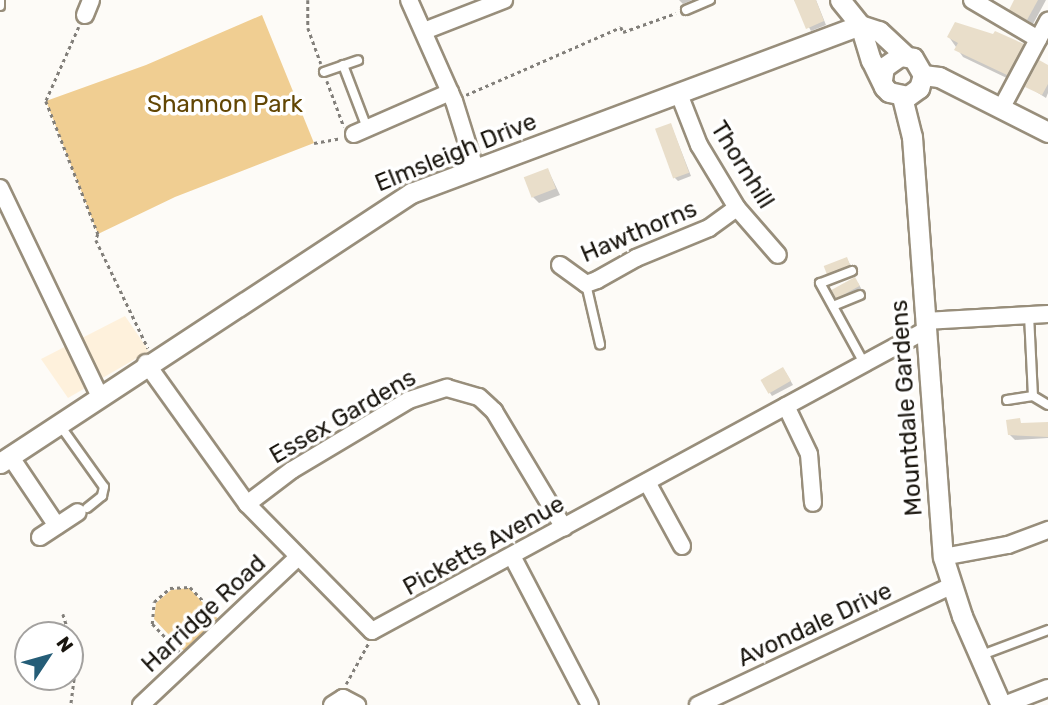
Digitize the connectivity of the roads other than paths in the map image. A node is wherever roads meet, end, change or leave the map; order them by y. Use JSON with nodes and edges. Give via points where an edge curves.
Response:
{"nodes":[{"id":1,"x":0,"y":0,"type":"edge"},
{"id":2,"x":409,"y":0,"type":"edge"},
{"id":3,"x":504,"y":0,"type":"edge"},
{"id":4,"x":710,"y":0,"type":"edge"},
{"id":5,"x":839,"y":0,"type":"edge"},
{"id":6,"x":972,"y":0,"type":"edge"},
{"id":7,"x":0,"y":6,"type":"edge"},
{"id":8,"x":686,"y":10,"type":"road end"},
{"id":9,"x":1048,"y":21,"type":"edge"},
{"id":10,"x":860,"y":25,"type":"junction"},
{"id":11,"x":424,"y":31,"type":"junction"},
{"id":12,"x":1038,"y":39,"type":"junction"},
{"id":13,"x":906,"y":56,"type":"junction"},
{"id":14,"x":358,"y":60,"type":"dead end"},
{"id":15,"x":343,"y":65,"type":"junction"},
{"id":16,"x":324,"y":72,"type":"dead end"},
{"id":17,"x":923,"y":75,"type":"junction"},
{"id":18,"x":882,"y":80,"type":"junction"},
{"id":19,"x":679,"y":93,"type":"junction"},
{"id":20,"x":452,"y":97,"type":"junction"},
{"id":21,"x":902,"y":97,"type":"junction"},
{"id":22,"x":1002,"y":107,"type":"junction"},
{"id":23,"x":360,"y":131,"type":"joint"},
{"id":24,"x":1048,"y":132,"type":"edge"},
{"id":25,"x":475,"y":167,"type":"junction"},
{"id":26,"x":0,"y":188,"type":"edge"},
{"id":27,"x":737,"y":208,"type":"junction"},
{"id":28,"x":778,"y":255,"type":"dead end"},
{"id":29,"x":560,"y":265,"type":"dead end"},
{"id":30,"x":852,"y":271,"type":"dead end"},
{"id":31,"x":586,"y":284,"type":"junction"},
{"id":32,"x":860,"y":295,"type":"dead end"},
{"id":33,"x":833,"y":306,"type":"junction"},
{"id":34,"x":1048,"y":314,"type":"edge"},
{"id":35,"x":1029,"y":315,"type":"junction"},
{"id":36,"x":926,"y":326,"type":"junction"},
{"id":37,"x":600,"y":344,"type":"dead end"},
{"id":38,"x":150,"y":360,"type":"junction"},
{"id":39,"x":864,"y":363,"type":"junction"},
{"id":40,"x":99,"y":396,"type":"junction"},
{"id":41,"x":1033,"y":396,"type":"junction"},
{"id":42,"x":1007,"y":400,"type":"dead end"},
{"id":43,"x":1048,"y":405,"type":"edge"},
{"id":44,"x":786,"y":406,"type":"junction"},
{"id":45,"x":59,"y":424,"type":"junction"},
{"id":46,"x":5,"y":460,"type":"edge"},
{"id":47,"x":647,"y":482,"type":"junction"},
{"id":48,"x":813,"y":503,"type":"dead end"},
{"id":49,"x":247,"y":504,"type":"junction"},
{"id":50,"x":83,"y":510,"type":"joint"},
{"id":51,"x":57,"y":526,"type":"junction"},
{"id":52,"x":564,"y":528,"type":"junction"},
{"id":53,"x":1048,"y":530,"type":"edge"},
{"id":54,"x":40,"y":537,"type":"dead end"},
{"id":55,"x":682,"y":546,"type":"dead end"},
{"id":56,"x":298,"y":556,"type":"junction"},
{"id":57,"x":512,"y":556,"type":"junction"},
{"id":58,"x":943,"y":557,"type":"junction"},
{"id":59,"x":951,"y":586,"type":"junction"},
{"id":60,"x":1048,"y":630,"type":"edge"},
{"id":61,"x":978,"y":656,"type":"junction"},
{"id":62,"x":1048,"y":688,"type":"edge"},
{"id":63,"x":704,"y":704,"type":"edge"},
{"id":64,"x":141,"y":705,"type":"edge"},
{"id":65,"x":590,"y":705,"type":"edge"},
{"id":66,"x":1002,"y":705,"type":"edge"}],
"edges":[{"from":1,"to":7,"type":"lane"},
{"from":2,"to":11,"type":"street"},
{"from":3,"to":11,"type":"street"},
{"from":4,"to":8,"type":"lane"},
{"from":5,"to":10,"type":"street"},
{"from":6,"to":12,"type":"street"},
{"from":9,"to":12,"type":"street"},
{"from":10,"to":13,"type":"street","via":[[878,31]]},
{"from":10,"to":18,"type":"street"},
{"from":10,"to":19,"type":"street","name":"Elmsleigh Drive"},
{"from":11,"to":20,"type":"street"},
{"from":12,"to":22,"type":"street"},
{"from":13,"to":17,"type":"street","via":[[918,63]]},
{"from":13,"to":18,"type":"street","via":[[888,62]]},
{"from":14,"to":15,"type":"lane"},
{"from":15,"to":16,"type":"lane"},
{"from":15,"to":23,"type":"lane"},
{"from":17,"to":21,"type":"street","via":[[919,88]]},
{"from":17,"to":22,"type":"street","via":[[939,77]]},
{"from":18,"to":21,"type":"street","via":[[889,92]]},
{"from":19,"to":25,"type":"street","name":"Elmsleigh Drive"},
{"from":19,"to":27,"type":"street","name":"Thornhill","via":[[699,145]]},
{"from":20,"to":23,"type":"street"},
{"from":20,"to":25,"type":"street"},
{"from":21,"to":36,"type":"street","name":"Mountdale Gardens","via":[[912,137]]},
{"from":22,"to":24,"type":"street"},
{"from":25,"to":38,"type":"street","name":"Elmsleigh Drive","via":[[380,209]]},
{"from":26,"to":40,"type":"street"},
{"from":27,"to":28,"type":"street","name":"Thornhill"},
{"from":27,"to":31,"type":"street","name":"Hawthorns","via":[[709,228]]},
{"from":29,"to":31,"type":"street","name":"Hawthorns"},
{"from":30,"to":33,"type":"lane","via":[[820,283]]},
{"from":31,"to":37,"type":"lane"},
{"from":32,"to":33,"type":"lane"},
{"from":33,"to":39,"type":"lane"},
{"from":34,"to":35,"type":"street"},
{"from":35,"to":36,"type":"street"},
{"from":35,"to":41,"type":"lane"},
{"from":36,"to":39,"type":"street","name":"Picketts Avenue"},
{"from":36,"to":58,"type":"street","name":"Mountdale Gardens"},
{"from":38,"to":40,"type":"street","name":"Elmsleigh Drive"},
{"from":38,"to":49,"type":"street"},
{"from":39,"to":44,"type":"street","name":"Picketts Avenue"},
{"from":40,"to":45,"type":"street","name":"Elmsleigh Drive"},
{"from":41,"to":42,"type":"lane"},
{"from":41,"to":43,"type":"lane"},
{"from":44,"to":47,"type":"street","name":"Picketts Avenue"},
{"from":44,"to":48,"type":"street","via":[[809,454]]},
{"from":45,"to":46,"type":"street","name":"Elmsleigh Drive"},
{"from":45,"to":50,"type":"lane","via":[[104,487],[102,496]]},
{"from":46,"to":51,"type":"street"},
{"from":47,"to":52,"type":"street","name":"Picketts Avenue"},
{"from":47,"to":55,"type":"street"},
{"from":49,"to":52,"type":"street","name":"Essex Gardens","via":[[292,470],[410,400],[447,388],[479,397],[494,411]]},
{"from":49,"to":56,"type":"street"},
{"from":50,"to":51,"type":"street"},
{"from":51,"to":54,"type":"street"},
{"from":52,"to":57,"type":"street","name":"Picketts Avenue"},
{"from":53,"to":58,"type":"street","via":[[1008,545]]},
{"from":56,"to":57,"type":"street","name":"Picketts Avenue","via":[[372,631]]},
{"from":56,"to":64,"type":"street","name":"Harridge Road"},
{"from":57,"to":65,"type":"street"},
{"from":58,"to":59,"type":"street","name":"Mountdale Gardens"},
{"from":59,"to":61,"type":"street","name":"Mountdale Gardens"},
{"from":59,"to":63,"type":"street","name":"Avondale Drive"},
{"from":60,"to":61,"type":"lane"},
{"from":61,"to":66,"type":"street","name":"Mountdale Gardens"},
{"from":62,"to":66,"type":"street"}]}
